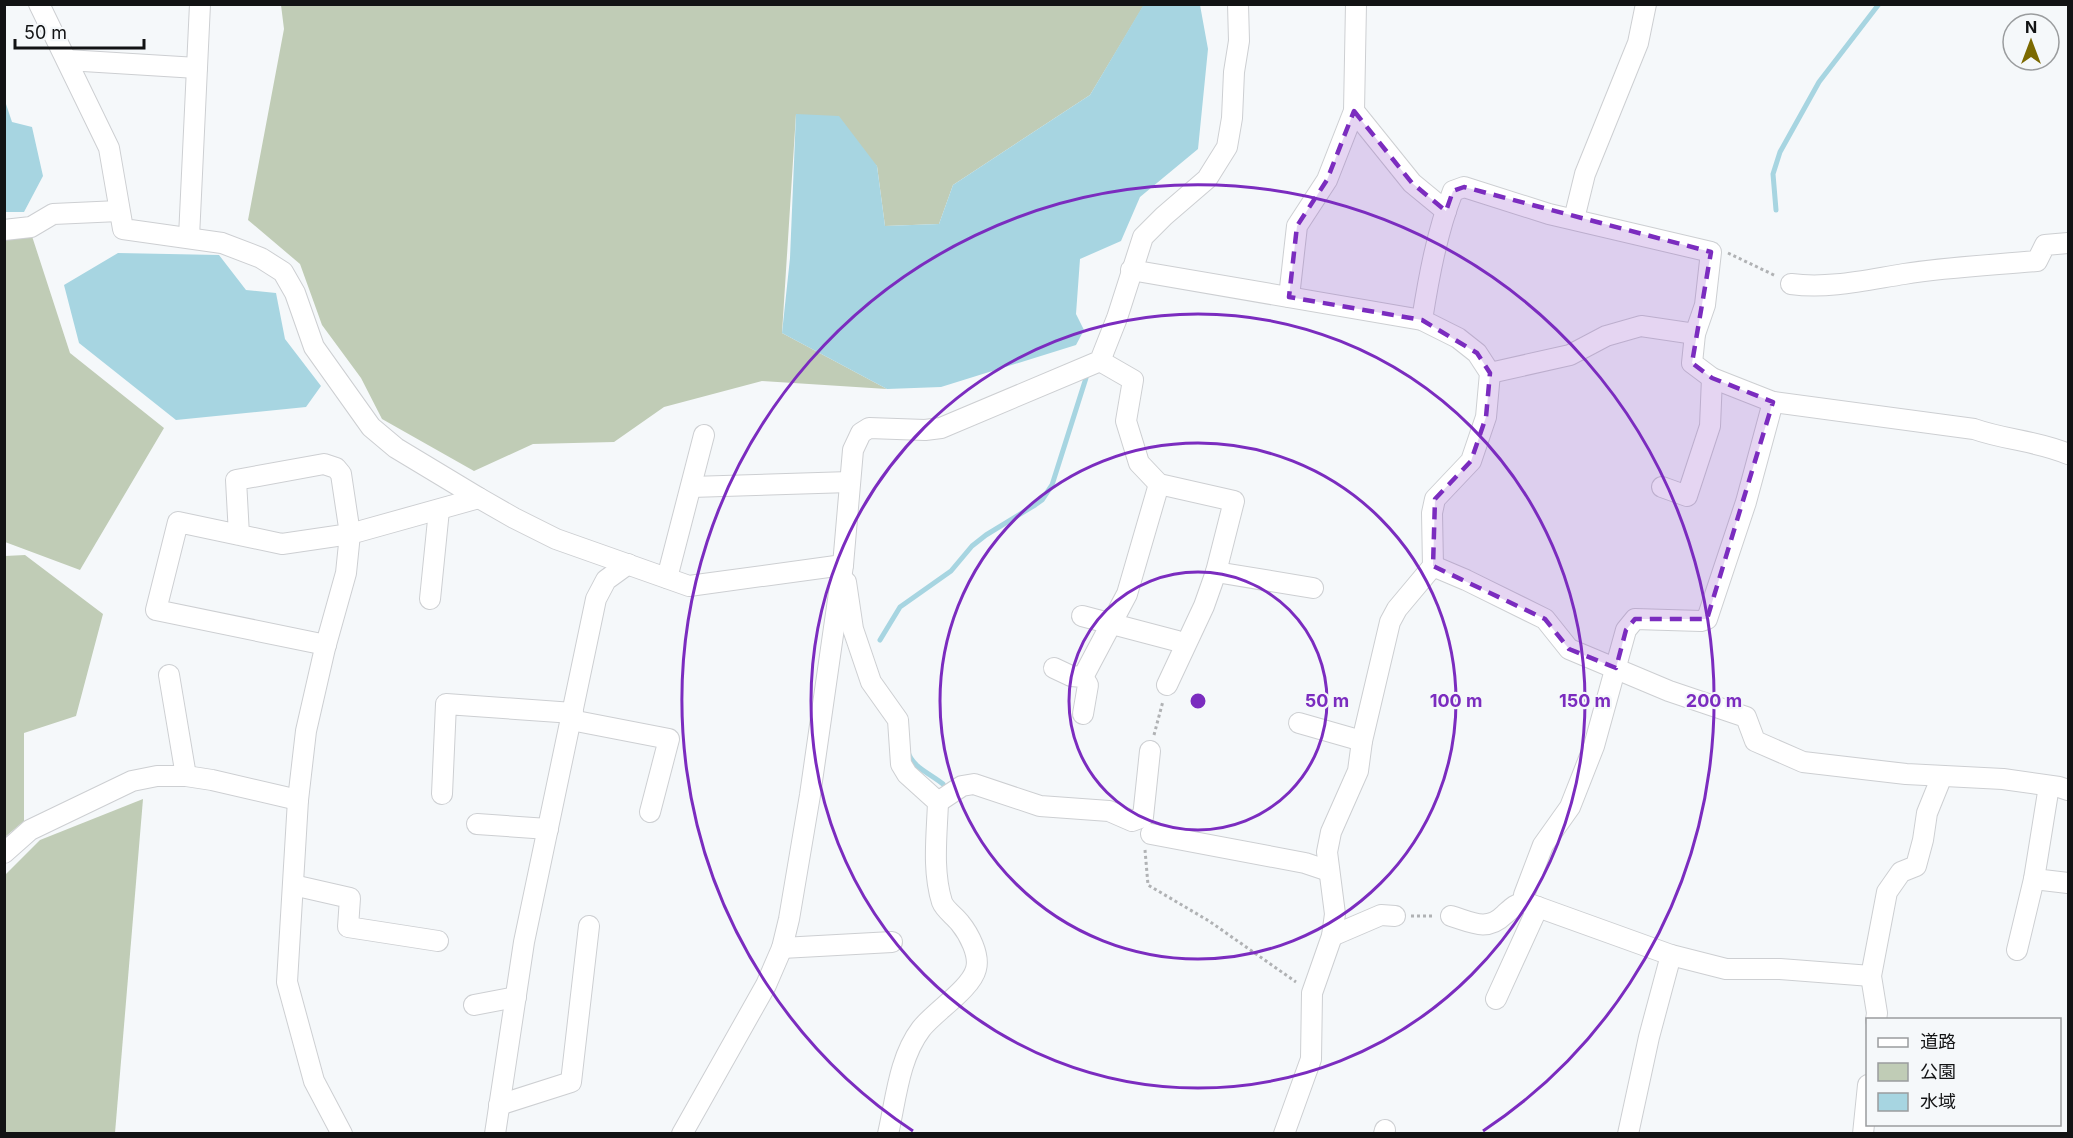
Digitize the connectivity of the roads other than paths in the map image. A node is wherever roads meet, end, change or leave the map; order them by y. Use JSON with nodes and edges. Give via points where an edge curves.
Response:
{"nodes":[{"id":1,"x":39,"y":4,"type":"edge"},
{"id":2,"x":200,"y":4,"type":"edge"},
{"id":3,"x":1238,"y":4,"type":"edge"},
{"id":4,"x":1356,"y":4,"type":"edge"},
{"id":5,"x":1646,"y":4,"type":"edge"},
{"id":6,"x":67,"y":60,"type":"junction"},
{"id":7,"x":196,"y":68,"type":"junction"},
{"id":8,"x":1354,"y":111,"type":"junction"},
{"id":9,"x":119,"y":211,"type":"junction"},
{"id":10,"x":1446,"y":211,"type":"junction"},
{"id":11,"x":1574,"y":219,"type":"junction"},
{"id":12,"x":4,"y":230,"type":"edge"},
{"id":13,"x":189,"y":237,"type":"junction"},
{"id":14,"x":2068,"y":243,"type":"edge"},
{"id":15,"x":1131,"y":270,"type":"junction"},
{"id":16,"x":1791,"y":284,"type":"road end"},
{"id":17,"x":1288,"y":297,"type":"junction"},
{"id":18,"x":1422,"y":320,"type":"junction"},
{"id":19,"x":1695,"y":334,"type":"junction"},
{"id":20,"x":1100,"y":361,"type":"junction"},
{"id":21,"x":1490,"y":373,"type":"junction"},
{"id":22,"x":1712,"y":378,"type":"junction"},
{"id":23,"x":1773,"y":402,"type":"junction"},
{"id":24,"x":704,"y":435,"type":"dead end"},
{"id":25,"x":2068,"y":454,"type":"edge"},
{"id":26,"x":850,"y":482,"type":"junction"},
{"id":27,"x":1159,"y":484,"type":"junction"},
{"id":28,"x":690,"y":487,"type":"junction"},
{"id":29,"x":1662,"y":487,"type":"dead end"},
{"id":30,"x":479,"y":498,"type":"junction"},
{"id":31,"x":439,"y":510,"type":"junction"},
{"id":32,"x":350,"y":534,"type":"junction"},
{"id":33,"x":239,"y":535,"type":"junction"},
{"id":34,"x":628,"y":564,"type":"junction"},
{"id":35,"x":843,"y":565,"type":"junction"},
{"id":36,"x":1433,"y":566,"type":"junction"},
{"id":37,"x":1216,"y":572,"type":"junction"},
{"id":38,"x":667,"y":578,"type":"junction"},
{"id":39,"x":1313,"y":588,"type":"dead end"},
{"id":40,"x":430,"y":599,"type":"dead end"},
{"id":41,"x":1082,"y":616,"type":"dead end"},
{"id":42,"x":1112,"y":624,"type":"junction"},
{"id":43,"x":1177,"y":641,"type":"dead end"},
{"id":44,"x":326,"y":645,"type":"junction"},
{"id":45,"x":1054,"y":668,"type":"dead end"},
{"id":46,"x":1616,"y":668,"type":"junction"},
{"id":47,"x":168,"y":675,"type":"dead end"},
{"id":48,"x":1083,"y":677,"type":"junction"},
{"id":49,"x":1167,"y":685,"type":"road end"},
{"id":50,"x":1083,"y":714,"type":"dead end"},
{"id":51,"x":572,"y":717,"type":"junction"},
{"id":52,"x":1299,"y":723,"type":"dead end"},
{"id":53,"x":1362,"y":741,"type":"junction"},
{"id":54,"x":1150,"y":751,"type":"road end"},
{"id":55,"x":186,"y":776,"type":"junction"},
{"id":56,"x":1942,"y":776,"type":"junction"},
{"id":57,"x":2049,"y":786,"type":"junction"},
{"id":58,"x":2068,"y":790,"type":"edge"},
{"id":59,"x":441,"y":794,"type":"dead end"},
{"id":60,"x":298,"y":800,"type":"junction"},
{"id":61,"x":938,"y":802,"type":"junction"},
{"id":62,"x":650,"y":812,"type":"dead end"},
{"id":63,"x":477,"y":824,"type":"dead end"},
{"id":64,"x":548,"y":829,"type":"junction"},
{"id":65,"x":1148,"y":841,"type":"road end"},
{"id":66,"x":4,"y":853,"type":"edge"},
{"id":67,"x":1329,"y":871,"type":"junction"},
{"id":68,"x":2034,"y":879,"type":"junction"},
{"id":69,"x":2068,"y":883,"type":"edge"},
{"id":70,"x":293,"y":885,"type":"junction"},
{"id":71,"x":1531,"y":904,"type":"junction"},
{"id":72,"x":1395,"y":916,"type":"road end"},
{"id":73,"x":1451,"y":916,"type":"road end"},
{"id":74,"x":589,"y":926,"type":"dead end"},
{"id":75,"x":1332,"y":936,"type":"junction"},
{"id":76,"x":438,"y":941,"type":"dead end"},
{"id":77,"x":891,"y":942,"type":"dead end"},
{"id":78,"x":782,"y":948,"type":"junction"},
{"id":79,"x":2018,"y":950,"type":"dead end"},
{"id":80,"x":1671,"y":955,"type":"junction"},
{"id":81,"x":1871,"y":976,"type":"junction"},
{"id":82,"x":516,"y":997,"type":"junction"},
{"id":83,"x":1496,"y":999,"type":"dead end"},
{"id":84,"x":474,"y":1005,"type":"dead end"},
{"id":85,"x":1876,"y":1018,"type":"edge"},
{"id":86,"x":499,"y":1105,"type":"junction"},
{"id":87,"x":1866,"y":1105,"type":"edge"},
{"id":88,"x":342,"y":1134,"type":"edge"},
{"id":89,"x":495,"y":1134,"type":"edge"},
{"id":90,"x":682,"y":1134,"type":"edge"},
{"id":91,"x":888,"y":1134,"type":"edge"},
{"id":92,"x":1284,"y":1134,"type":"edge"},
{"id":93,"x":1628,"y":1134,"type":"edge"},
{"id":94,"x":1863,"y":1134,"type":"edge"}],
"edges":[{"from":1,"to":6,"type":"street"},
{"from":2,"to":7,"type":"street"},
{"from":3,"to":15,"type":"street","via":[[1239,41],[1227,147],[1207,179],[1143,237]]},
{"from":4,"to":8,"type":"street"},
{"from":5,"to":11,"type":"street","via":[[1638,43],[1585,174]]},
{"from":6,"to":7,"type":"street"},
{"from":6,"to":9,"type":"street","via":[[109,148]]},
{"from":7,"to":13,"type":"street"},
{"from":8,"to":10,"type":"street","via":[[1412,183]]},
{"from":8,"to":17,"type":"street","via":[[1327,180],[1297,226]]},
{"from":9,"to":12,"type":"street","via":[[53,214],[31,227]]},
{"from":9,"to":13,"type":"street","via":[[123,229]]},
{"from":10,"to":11,"type":"street","via":[[1453,192],[1464,188]]},
{"from":10,"to":18,"type":"street"},
{"from":11,"to":19,"type":"street","via":[[1712,252],[1705,305]]},
{"from":13,"to":30,"type":"street","via":[[232,247],[283,272],[295,293],[314,347],[371,427],[396,448]]},
{"from":14,"to":16,"type":"street","via":[[2045,245],[2037,261],[1907,273],[1834,286]]},
{"from":15,"to":17,"type":"street"},
{"from":15,"to":20,"type":"street"},
{"from":17,"to":18,"type":"street"},
{"from":18,"to":21,"type":"street","via":[[1471,348]]},
{"from":19,"to":21,"type":"street","via":[[1641,326],[1606,336],[1570,356]]},
{"from":19,"to":22,"type":"street","via":[[1692,363]]},
{"from":20,"to":26,"type":"street","via":[[941,428],[869,428],[861,433],[853,450]]},
{"from":20,"to":27,"type":"street","via":[[1133,380],[1126,421],[1139,463]]},
{"from":21,"to":36,"type":"street","via":[[1486,417],[1472,461],[1435,499]]},
{"from":22,"to":23,"type":"street"},
{"from":22,"to":29,"type":"street","via":[[1710,426],[1687,496]]},
{"from":23,"to":25,"type":"street","via":[[1974,429]]},
{"from":23,"to":46,"type":"street","via":[[1746,502],[1707,619],[1635,619],[1626,630]]},
{"from":24,"to":28,"type":"street"},
{"from":26,"to":28,"type":"street"},
{"from":26,"to":35,"type":"street"},
{"from":27,"to":37,"type":"street","via":[[1234,501]]},
{"from":27,"to":42,"type":"street","via":[[1127,594]]},
{"from":28,"to":38,"type":"street"},
{"from":30,"to":31,"type":"street"},
{"from":30,"to":34,"type":"street","via":[[556,539]]},
{"from":31,"to":32,"type":"street"},
{"from":31,"to":40,"type":"street"},
{"from":32,"to":33,"type":"street","via":[[282,544]]},
{"from":32,"to":33,"type":"street","via":[[342,474],[324,464],[236,480]]},
{"from":32,"to":44,"type":"street","via":[[346,573]]},
{"from":33,"to":44,"type":"street","via":[[178,522],[156,610]]},
{"from":34,"to":38,"type":"street"},
{"from":34,"to":51,"type":"street","via":[[606,580],[596,599]]},
{"from":35,"to":38,"type":"street","via":[[689,586]]},
{"from":35,"to":61,"type":"street","via":[[854,629],[871,682],[898,720],[902,764]]},
{"from":35,"to":78,"type":"street","via":[[810,795]]},
{"from":36,"to":46,"type":"street","via":[[1545,619],[1569,648]]},
{"from":36,"to":53,"type":"street","via":[[1390,622]]},
{"from":37,"to":39,"type":"street"},
{"from":37,"to":49,"type":"street"},
{"from":41,"to":42,"type":"street"},
{"from":42,"to":43,"type":"street"},
{"from":42,"to":48,"type":"street"},
{"from":44,"to":60,"type":"street","via":[[306,731]]},
{"from":45,"to":48,"type":"street"},
{"from":46,"to":56,"type":"street","via":[[1746,717],[1755,741],[1803,762]]},
{"from":46,"to":71,"type":"street","via":[[1594,746],[1570,807],[1543,844],[1524,896]]},
{"from":47,"to":55,"type":"street"},
{"from":48,"to":50,"type":"street","via":[[1088,685]]},
{"from":51,"to":59,"type":"street","via":[[446,704]]},
{"from":51,"to":62,"type":"street","via":[[669,739]]},
{"from":51,"to":64,"type":"street"},
{"from":52,"to":53,"type":"street"},
{"from":53,"to":67,"type":"street","via":[[1358,771],[1331,832]]},
{"from":54,"to":61,"type":"street","via":[[1143,817],[1132,821],[1109,811],[1040,806],[974,784],[962,786]]},
{"from":55,"to":60,"type":"street"},
{"from":55,"to":66,"type":"street","via":[[132,781],[30,830]]},
{"from":56,"to":57,"type":"street"},
{"from":56,"to":81,"type":"street","via":[[1927,813],[1916,866],[1901,872],[1887,892]]},
{"from":57,"to":58,"type":"street"},
{"from":57,"to":68,"type":"street"},
{"from":60,"to":70,"type":"street"},
{"from":61,"to":91,"type":"street","via":[[936,864],[943,904],[969,938],[977,957],[976,970],[914,1039],[904,1060]]},
{"from":63,"to":64,"type":"street"},
{"from":64,"to":82,"type":"street"},
{"from":65,"to":67,"type":"street","via":[[1305,863]]},
{"from":67,"to":75,"type":"street","via":[[1335,914]]},
{"from":68,"to":69,"type":"street"},
{"from":68,"to":79,"type":"street"},
{"from":70,"to":76,"type":"street","via":[[350,898],[348,927]]},
{"from":70,"to":88,"type":"street","via":[[287,982],[314,1082]]},
{"from":71,"to":73,"type":"street","via":[[1516,903],[1496,923],[1482,926]]},
{"from":71,"to":80,"type":"street"},
{"from":71,"to":83,"type":"street"},
{"from":72,"to":75,"type":"street","via":[[1381,915]]},
{"from":74,"to":86,"type":"street","via":[[571,1082]]},
{"from":75,"to":92,"type":"street","via":[[1312,993],[1311,1059]]},
{"from":77,"to":78,"type":"street"},
{"from":78,"to":90,"type":"street","via":[[766,985]]},
{"from":80,"to":81,"type":"street","via":[[1726,969]]},
{"from":80,"to":93,"type":"street"},
{"from":81,"to":85,"type":"street"},
{"from":82,"to":84,"type":"street"},
{"from":82,"to":86,"type":"street"},
{"from":86,"to":89,"type":"street"},
{"from":87,"to":94,"type":"street"}]}
